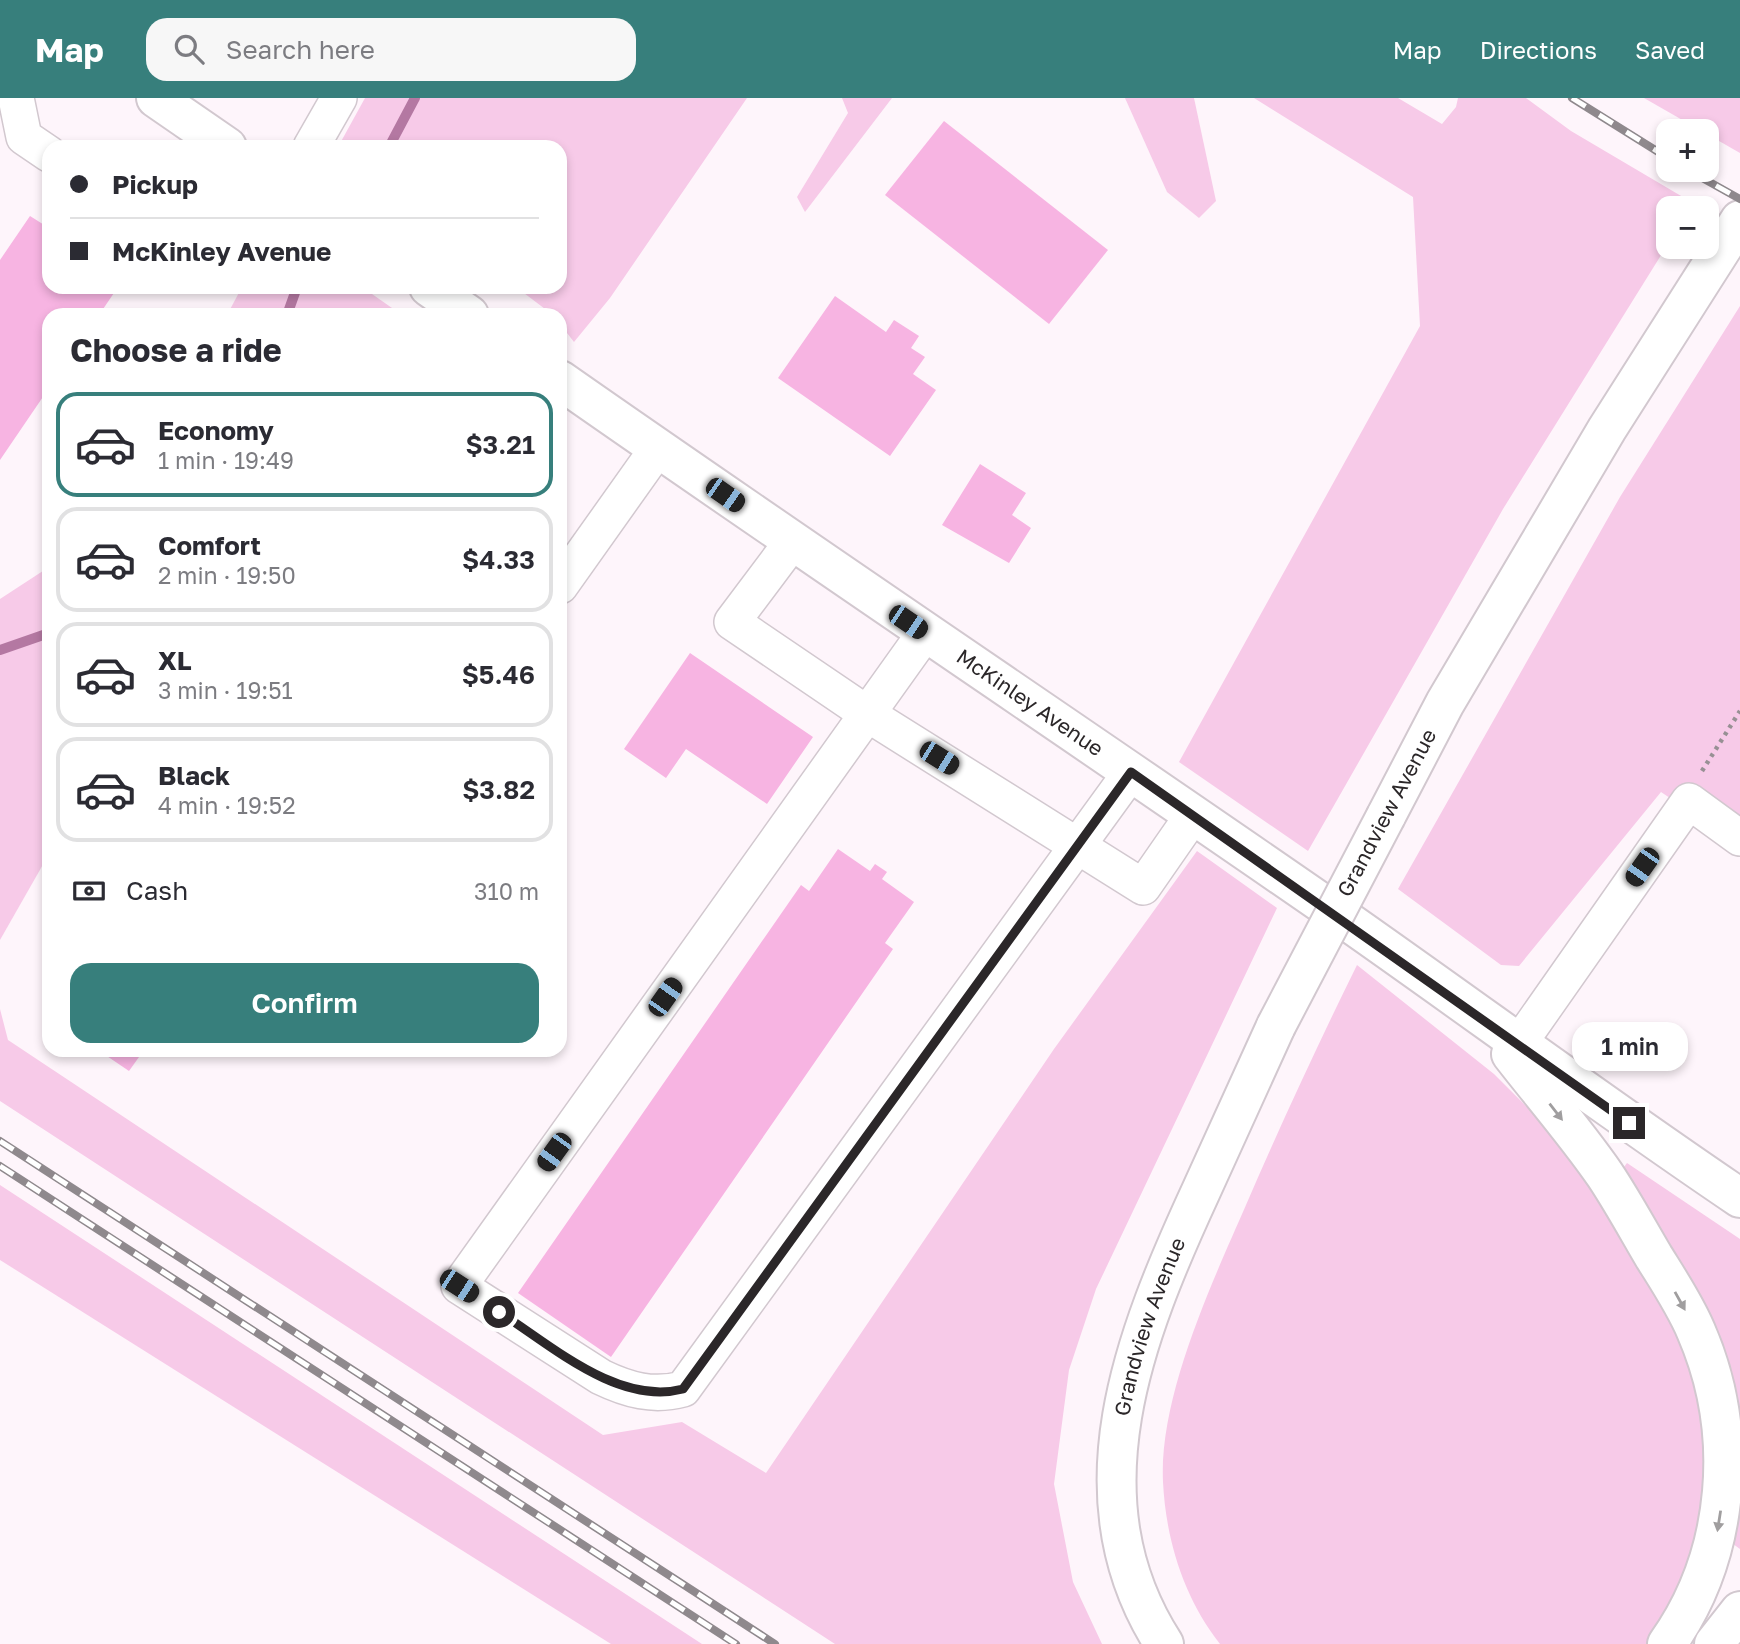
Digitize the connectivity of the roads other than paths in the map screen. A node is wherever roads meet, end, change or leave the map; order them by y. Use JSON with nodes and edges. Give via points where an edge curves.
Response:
{"nodes":[{"id":1,"x":16,"y":98,"type":"edge"},
{"id":2,"x":156,"y":98,"type":"edge"},
{"id":3,"x":340,"y":98,"type":"edge"},
{"id":4,"x":217,"y":140,"type":"edge"},
{"id":5,"x":315,"y":140,"type":"edge"},
{"id":6,"x":42,"y":150,"type":"edge"},
{"id":7,"x":1740,"y":220,"type":"edge"},
{"id":8,"x":439,"y":294,"type":"edge"},
{"id":9,"x":459,"y":308,"type":"edge"},
{"id":10,"x":567,"y":385,"type":"edge"},
{"id":11,"x":657,"y":448,"type":"junction"},
{"id":12,"x":792,"y":542,"type":"junction"},
{"id":13,"x":567,"y":576,"type":"edge"},
{"id":14,"x":925,"y":633,"type":"junction"},
{"id":15,"x":869,"y":715,"type":"junction"},
{"id":16,"x":1131,"y":772,"type":"junction"},
{"id":17,"x":1193,"y":815,"type":"junction"},
{"id":18,"x":1740,"y":838,"type":"edge"},
{"id":19,"x":1078,"y":845,"type":"junction"},
{"id":20,"x":1483,"y":1019,"type":"junction"},
{"id":21,"x":1518,"y":1045,"type":"junction"},
{"id":22,"x":1740,"y":1198,"type":"edge"},
{"id":23,"x":1740,"y":1611,"type":"edge"},
{"id":24,"x":1164,"y":1644,"type":"edge"},
{"id":25,"x":1667,"y":1644,"type":"edge"},
{"id":26,"x":1714,"y":1644,"type":"edge"}],
"edges":[{"from":1,"to":6,"type":"lane","via":[[24,137]]},
{"from":2,"to":4,"type":"main road"},
{"from":3,"to":5,"type":"lane"},
{"from":7,"to":24,"type":"main road","name":"Grandview Avenue","bridge":true,"via":[[1619,410],[1445,703],[1276,1026],[1144,1322],[1128,1385],[1116,1498],[1133,1585]]},
{"from":8,"to":9,"type":"main road"},
{"from":10,"to":11,"type":"main road","name":"McKinley Avenue"},
{"from":11,"to":12,"type":"main road","name":"McKinley Avenue"},
{"from":11,"to":13,"type":"lane"},
{"from":12,"to":14,"type":"main road","name":"McKinley Avenue"},
{"from":12,"to":15,"type":"lane","via":[[732,622]]},
{"from":14,"to":15,"type":"lane"},
{"from":14,"to":16,"type":"main road","name":"McKinley Avenue"},
{"from":15,"to":19,"type":"lane"},
{"from":15,"to":19,"type":"lane","via":[[459,1286],[601,1377],[626,1389],[683,1389]]},
{"from":16,"to":17,"type":"main road","name":"McKinley Avenue"},
{"from":16,"to":19,"type":"lane"},
{"from":17,"to":19,"type":"lane","via":[[1143,887]]},
{"from":17,"to":20,"type":"main road","name":"McKinley Avenue"},
{"from":18,"to":21,"type":"lane","via":[[1689,801]]},
{"from":20,"to":21,"type":"main road","name":"McKinley Avenue"},
{"from":20,"to":25,"type":"main road","one_way":true,"via":[[1605,1175],[1690,1319],[1710,1374],[1724,1473],[1720,1525],[1706,1573]]},
{"from":21,"to":22,"type":"main road","name":"McKinley Avenue"},
{"from":23,"to":26,"type":"main road"}]}
